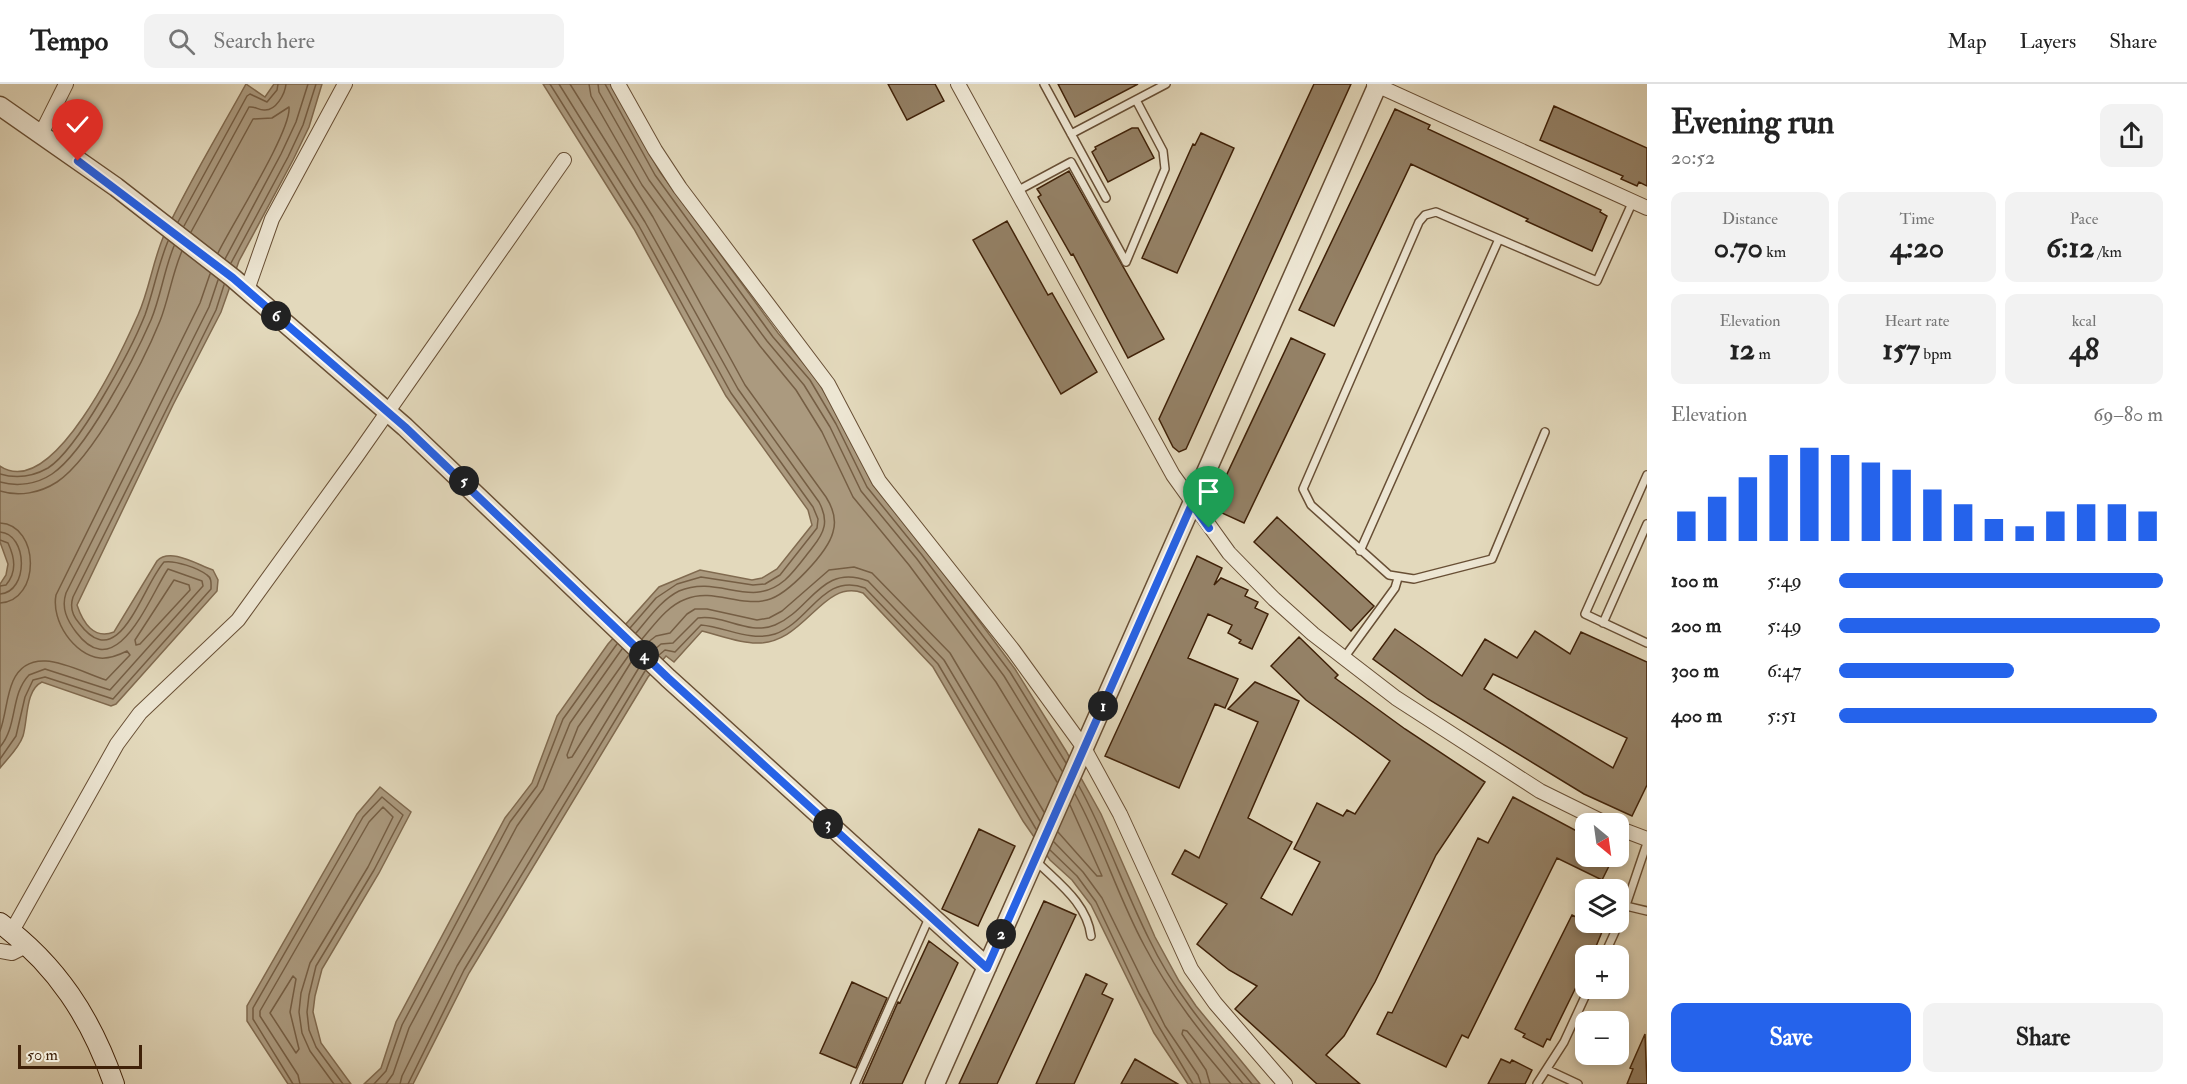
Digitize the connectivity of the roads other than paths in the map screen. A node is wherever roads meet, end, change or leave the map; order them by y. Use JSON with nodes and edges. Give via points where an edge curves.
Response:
{"nodes":[{"id":1,"x":66,"y":84,"type":"edge"},
{"id":2,"x":345,"y":84,"type":"edge"},
{"id":3,"x":618,"y":84,"type":"edge"},
{"id":4,"x":958,"y":84,"type":"edge"},
{"id":5,"x":1044,"y":84,"type":"edge"},
{"id":6,"x":1166,"y":84,"type":"edge"},
{"id":7,"x":1377,"y":85,"type":"edge"},
{"id":8,"x":1136,"y":100,"type":"junction"},
{"id":9,"x":0,"y":106,"type":"edge"},
{"id":10,"x":40,"y":134,"type":"junction"},
{"id":11,"x":1071,"y":134,"type":"junction"},
{"id":12,"x":564,"y":160,"type":"dead end"},
{"id":13,"x":1017,"y":191,"type":"junction"},
{"id":14,"x":1106,"y":198,"type":"dead end"},
{"id":15,"x":1633,"y":201,"type":"junction"},
{"id":16,"x":1647,"y":208,"type":"edge"},
{"id":17,"x":1500,"y":239,"type":"junction"},
{"id":18,"x":240,"y":284,"type":"junction"},
{"id":19,"x":388,"y":412,"type":"junction"},
{"id":20,"x":1545,"y":432,"type":"dead end"},
{"id":21,"x":1647,"y":475,"type":"edge"},
{"id":22,"x":1192,"y":504,"type":"junction"},
{"id":23,"x":1647,"y":524,"type":"edge"},
{"id":24,"x":1360,"y":551,"type":"junction"},
{"id":25,"x":1398,"y":578,"type":"junction"},
{"id":26,"x":1603,"y":622,"type":"junction"},
{"id":27,"x":1647,"y":643,"type":"edge"},
{"id":28,"x":1344,"y":658,"type":"junction"},
{"id":29,"x":1084,"y":748,"type":"junction"},
{"id":30,"x":1585,"y":813,"type":"edge"},
{"id":31,"x":1629,"y":832,"type":"edge"},
{"id":32,"x":1647,"y":839,"type":"edge"},
{"id":33,"x":1647,"y":843,"type":"edge"},
{"id":34,"x":1037,"y":854,"type":"junction"},
{"id":35,"x":1629,"y":897,"type":"edge"},
{"id":36,"x":1629,"y":907,"type":"edge"},
{"id":37,"x":1647,"y":911,"type":"edge"},
{"id":38,"x":930,"y":916,"type":"junction"},
{"id":39,"x":6,"y":927,"type":"edge"},
{"id":40,"x":1091,"y":936,"type":"dead end"},
{"id":41,"x":28,"y":945,"type":"junction"},
{"id":42,"x":0,"y":951,"type":"edge"},
{"id":43,"x":987,"y":968,"type":"junction"},
{"id":44,"x":1584,"y":999,"type":"edge"},
{"id":45,"x":1548,"y":1070,"type":"junction"},
{"id":46,"x":114,"y":1084,"type":"edge"},
{"id":47,"x":855,"y":1084,"type":"edge"},
{"id":48,"x":935,"y":1084,"type":"edge"},
{"id":49,"x":1285,"y":1084,"type":"edge"},
{"id":50,"x":1537,"y":1084,"type":"edge"},
{"id":51,"x":1578,"y":1084,"type":"edge"}],
"edges":[{"from":1,"to":10,"type":"street"},
{"from":2,"to":18,"type":"street"},
{"from":3,"to":29,"type":"street","via":[[680,188],[828,384],[879,481],[1013,650]]},
{"from":4,"to":13,"type":"street"},
{"from":5,"to":11,"type":"lane"},
{"from":6,"to":8,"type":"lane"},
{"from":7,"to":15,"type":"street"},
{"from":7,"to":22,"type":"street"},
{"from":8,"to":11,"type":"lane"},
{"from":8,"to":13,"type":"lane","via":[[1163,151],[1165,169],[1126,262],[1071,162]]},
{"from":9,"to":10,"type":"street"},
{"from":10,"to":18,"type":"street"},
{"from":11,"to":14,"type":"lane"},
{"from":12,"to":19,"type":"street"},
{"from":13,"to":22,"type":"street"},
{"from":15,"to":16,"type":"street"},
{"from":15,"to":17,"type":"lane","via":[[1596,281]]},
{"from":17,"to":24,"type":"lane"},
{"from":17,"to":24,"type":"lane","via":[[1436,212],[1419,222],[1303,489],[1311,505]]},
{"from":18,"to":19,"type":"street"},
{"from":19,"to":38,"type":"street","via":[[668,678]]},
{"from":19,"to":39,"type":"street","via":[[238,620],[140,714],[117,744]]},
{"from":20,"to":25,"type":"lane","via":[[1492,559],[1414,579]]},
{"from":21,"to":26,"type":"lane","via":[[1585,614]]},
{"from":22,"to":28,"type":"street","via":[[1251,577]]},
{"from":22,"to":29,"type":"street"},
{"from":23,"to":26,"type":"lane"},
{"from":24,"to":25,"type":"lane","via":[[1380,570]]},
{"from":25,"to":28,"type":"lane","via":[[1395,588]]},
{"from":26,"to":27,"type":"lane"},
{"from":28,"to":30,"type":"street","via":[[1472,749]]},
{"from":29,"to":34,"type":"street"},
{"from":29,"to":49,"type":"street","via":[[1120,814],[1191,969]]},
{"from":31,"to":32,"type":"street"},
{"from":33,"to":35,"type":"lane"},
{"from":34,"to":40,"type":"lane","via":[[1084,909]]},
{"from":34,"to":43,"type":"street"},
{"from":36,"to":37,"type":"lane"},
{"from":38,"to":43,"type":"street"},
{"from":38,"to":47,"type":"lane"},
{"from":39,"to":41,"type":"main road"},
{"from":41,"to":42,"type":"street","via":[[12,953]]},
{"from":41,"to":46,"type":"main road","via":[[77,1003],[91,1026]]},
{"from":43,"to":48,"type":"street"},
{"from":44,"to":45,"type":"lane"},
{"from":45,"to":50,"type":"lane"},
{"from":45,"to":51,"type":"lane"}]}
